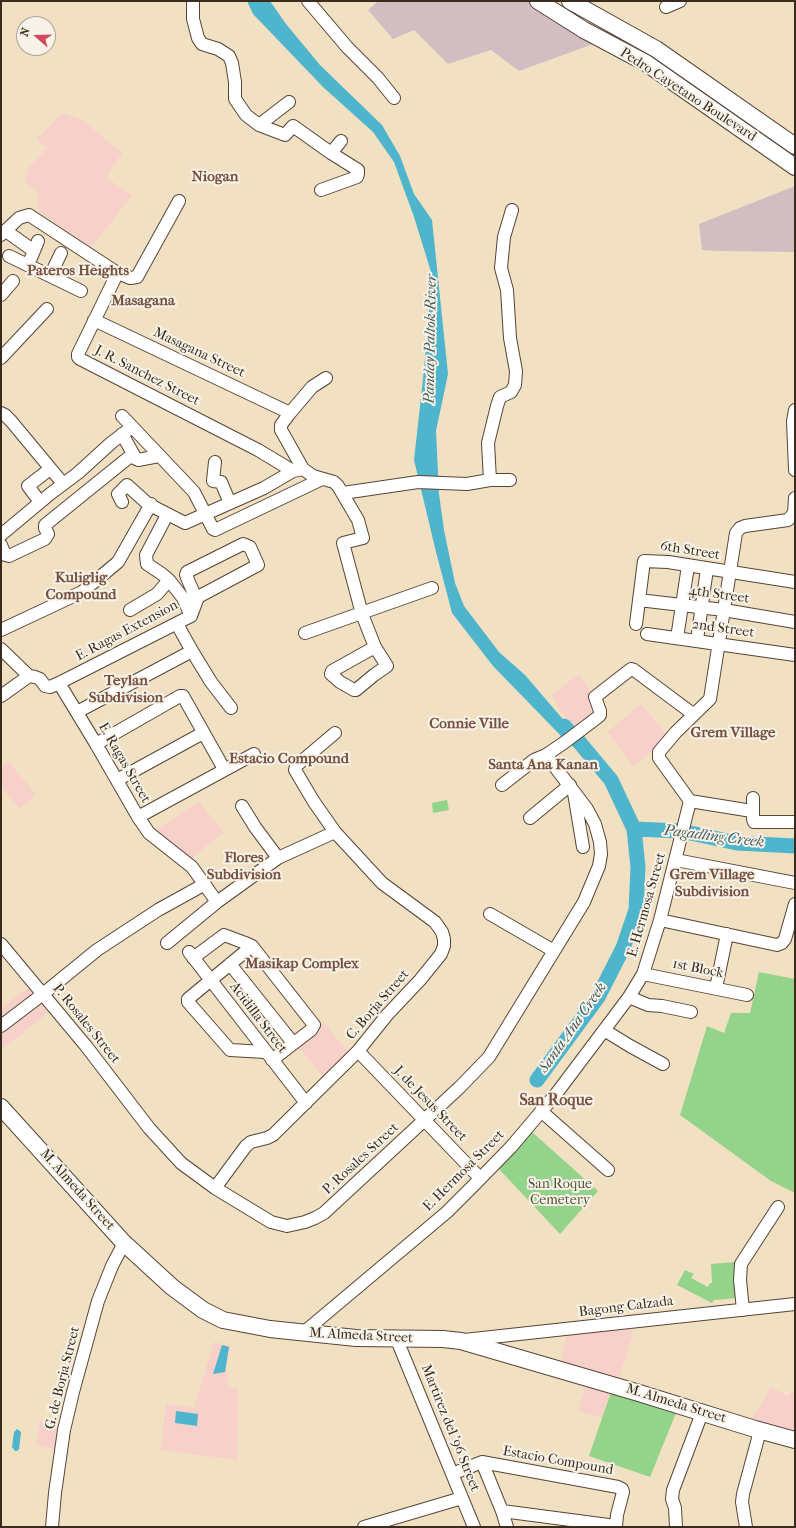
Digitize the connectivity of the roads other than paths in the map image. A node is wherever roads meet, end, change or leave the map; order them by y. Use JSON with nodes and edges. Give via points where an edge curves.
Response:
{"nodes":[{"id":1,"x":193,"y":1,"type":"edge"},
{"id":2,"x":308,"y":1,"type":"edge"},
{"id":3,"x":538,"y":1,"type":"edge"},
{"id":4,"x":570,"y":1,"type":"edge"},
{"id":5,"x":680,"y":1,"type":"edge"},
{"id":6,"x":666,"y":7,"type":"dead end"},
{"id":7,"x":394,"y":98,"type":"dead end"},
{"id":8,"x":289,"y":102,"type":"dead end"},
{"id":9,"x":259,"y":125,"type":"junction"},
{"id":10,"x":341,"y":141,"type":"dead end"},
{"id":11,"x":795,"y":146,"type":"edge"},
{"id":12,"x":331,"y":154,"type":"junction"},
{"id":13,"x":795,"y":167,"type":"edge"},
{"id":14,"x":321,"y":190,"type":"dead end"},
{"id":15,"x":179,"y":201,"type":"dead end"},
{"id":16,"x":512,"y":210,"type":"dead end"},
{"id":17,"x":3,"y":233,"type":"edge"},
{"id":18,"x":61,"y":253,"type":"dead end"},
{"id":19,"x":9,"y":256,"type":"dead end"},
{"id":20,"x":29,"y":265,"type":"junction"},
{"id":21,"x":116,"y":272,"type":"junction"},
{"id":22,"x":50,"y":276,"type":"junction"},
{"id":23,"x":13,"y":281,"type":"dead end"},
{"id":24,"x":81,"y":291,"type":"dead end"},
{"id":25,"x":1,"y":295,"type":"edge"},
{"id":26,"x":47,"y":309,"type":"dead end"},
{"id":27,"x":94,"y":320,"type":"junction"},
{"id":28,"x":1,"y":358,"type":"edge"},
{"id":29,"x":326,"y":378,"type":"dead end"},
{"id":30,"x":795,"y":410,"type":"edge"},
{"id":31,"x":1,"y":413,"type":"edge"},
{"id":32,"x":290,"y":413,"type":"junction"},
{"id":33,"x":122,"y":416,"type":"dead end"},
{"id":34,"x":132,"y":427,"type":"junction"},
{"id":35,"x":122,"y":434,"type":"junction"},
{"id":36,"x":133,"y":454,"type":"junction"},
{"id":37,"x":159,"y":456,"type":"junction"},
{"id":38,"x":215,"y":462,"type":"dead end"},
{"id":39,"x":50,"y":468,"type":"junction"},
{"id":40,"x":298,"y":470,"type":"junction"},
{"id":41,"x":795,"y":470,"type":"edge"},
{"id":42,"x":322,"y":479,"type":"junction"},
{"id":43,"x":490,"y":480,"type":"junction"},
{"id":44,"x":510,"y":480,"type":"dead end"},
{"id":45,"x":62,"y":484,"type":"junction"},
{"id":46,"x":344,"y":493,"type":"junction"},
{"id":47,"x":795,"y":498,"type":"edge"},
{"id":48,"x":40,"y":502,"type":"junction"},
{"id":49,"x":122,"y":502,"type":"dead end"},
{"id":50,"x":230,"y":503,"type":"junction"},
{"id":51,"x":151,"y":504,"type":"junction"},
{"id":52,"x":206,"y":514,"type":"junction"},
{"id":53,"x":167,"y":515,"type":"junction"},
{"id":54,"x":1,"y":535,"type":"edge"},
{"id":55,"x":1,"y":545,"type":"edge"},
{"id":56,"x":688,"y":566,"type":"junction"},
{"id":57,"x":707,"y":569,"type":"junction"},
{"id":58,"x":730,"y":572,"type":"junction"},
{"id":59,"x":169,"y":580,"type":"junction"},
{"id":60,"x":795,"y":582,"type":"edge"},
{"id":61,"x":432,"y":588,"type":"dead end"},
{"id":62,"x":198,"y":597,"type":"junction"},
{"id":63,"x":639,"y":600,"type":"junction"},
{"id":64,"x":682,"y":605,"type":"junction"},
{"id":65,"x":702,"y":608,"type":"junction"},
{"id":66,"x":130,"y":610,"type":"dead end"},
{"id":67,"x":724,"y":610,"type":"junction"},
{"id":68,"x":362,"y":614,"type":"junction"},
{"id":69,"x":190,"y":616,"type":"junction"},
{"id":70,"x":795,"y":622,"type":"edge"},
{"id":71,"x":177,"y":624,"type":"junction"},
{"id":72,"x":636,"y":624,"type":"dead end"},
{"id":73,"x":1,"y":630,"type":"edge"},
{"id":74,"x":305,"y":633,"type":"dead end"},
{"id":75,"x":647,"y":634,"type":"dead end"},
{"id":76,"x":677,"y":638,"type":"junction"},
{"id":77,"x":697,"y":640,"type":"junction"},
{"id":78,"x":719,"y":643,"type":"junction"},
{"id":79,"x":375,"y":647,"type":"dead end"},
{"id":80,"x":1,"y":649,"type":"edge"},
{"id":81,"x":192,"y":651,"type":"junction"},
{"id":82,"x":795,"y":655,"type":"edge"},
{"id":83,"x":29,"y":676,"type":"junction"},
{"id":84,"x":59,"y":683,"type":"junction"},
{"id":85,"x":1,"y":696,"type":"edge"},
{"id":86,"x":231,"y":708,"type":"dead end"},
{"id":87,"x":77,"y":712,"type":"junction"},
{"id":88,"x":694,"y":714,"type":"junction"},
{"id":89,"x":203,"y":733,"type":"junction"},
{"id":90,"x":335,"y":733,"type":"dead end"},
{"id":91,"x":96,"y":744,"type":"junction"},
{"id":92,"x":254,"y":754,"type":"dead end"},
{"id":93,"x":546,"y":755,"type":"junction"},
{"id":94,"x":224,"y":769,"type":"junction"},
{"id":95,"x":117,"y":780,"type":"junction"},
{"id":96,"x":502,"y":785,"type":"dead end"},
{"id":97,"x":572,"y":787,"type":"junction"},
{"id":98,"x":753,"y":798,"type":"dead end"},
{"id":99,"x":690,"y":801,"type":"junction"},
{"id":100,"x":242,"y":806,"type":"dead end"},
{"id":101,"x":752,"y":811,"type":"junction"},
{"id":102,"x":138,"y":817,"type":"junction"},
{"id":103,"x":530,"y":818,"type":"dead end"},
{"id":104,"x":795,"y":822,"type":"edge"},
{"id":105,"x":334,"y":832,"type":"junction"},
{"id":106,"x":583,"y":847,"type":"dead end"},
{"id":107,"x":278,"y":858,"type":"junction"},
{"id":108,"x":676,"y":860,"type":"junction"},
{"id":109,"x":205,"y":884,"type":"junction"},
{"id":110,"x":795,"y":884,"type":"edge"},
{"id":111,"x":217,"y":902,"type":"junction"},
{"id":112,"x":795,"y":904,"type":"edge"},
{"id":113,"x":490,"y":914,"type":"dead end"},
{"id":114,"x":660,"y":920,"type":"junction"},
{"id":115,"x":727,"y":934,"type":"junction"},
{"id":116,"x":1,"y":944,"type":"edge"},
{"id":117,"x":167,"y":944,"type":"dead end"},
{"id":118,"x":252,"y":946,"type":"junction"},
{"id":119,"x":554,"y":951,"type":"junction"},
{"id":120,"x":230,"y":964,"type":"junction"},
{"id":121,"x":643,"y":974,"type":"junction"},
{"id":122,"x":210,"y":980,"type":"junction"},
{"id":123,"x":716,"y":988,"type":"junction"},
{"id":124,"x":43,"y":994,"type":"junction"},
{"id":125,"x":747,"y":994,"type":"dead end"},
{"id":126,"x":629,"y":997,"type":"junction"},
{"id":127,"x":691,"y":1012,"type":"dead end"},
{"id":128,"x":2,"y":1025,"type":"edge"},
{"id":129,"x":604,"y":1030,"type":"junction"},
{"id":130,"x":293,"y":1043,"type":"junction"},
{"id":131,"x":358,"y":1051,"type":"junction"},
{"id":132,"x":268,"y":1056,"type":"junction"},
{"id":133,"x":663,"y":1064,"type":"dead end"},
{"id":134,"x":306,"y":1103,"type":"junction"},
{"id":135,"x":1,"y":1107,"type":"edge"},
{"id":136,"x":541,"y":1111,"type":"junction"},
{"id":137,"x":424,"y":1120,"type":"junction"},
{"id":138,"x":608,"y":1170,"type":"dead end"},
{"id":139,"x":480,"y":1178,"type":"junction"},
{"id":140,"x":215,"y":1188,"type":"junction"},
{"id":141,"x":778,"y":1207,"type":"dead end"},
{"id":142,"x":124,"y":1243,"type":"junction"},
{"id":143,"x":795,"y":1304,"type":"edge"},
{"id":144,"x":742,"y":1310,"type":"junction"},
{"id":145,"x":303,"y":1334,"type":"junction"},
{"id":146,"x":397,"y":1340,"type":"junction"},
{"id":147,"x":461,"y":1341,"type":"junction"},
{"id":148,"x":702,"y":1413,"type":"junction"},
{"id":149,"x":760,"y":1431,"type":"junction"},
{"id":150,"x":795,"y":1440,"type":"edge"},
{"id":151,"x":482,"y":1462,"type":"junction"},
{"id":152,"x":452,"y":1474,"type":"junction"},
{"id":153,"x":462,"y":1498,"type":"junction"},
{"id":154,"x":502,"y":1511,"type":"junction"},
{"id":155,"x":616,"y":1526,"type":"edge"},
{"id":156,"x":52,"y":1527,"type":"edge"},
{"id":157,"x":364,"y":1527,"type":"edge"},
{"id":158,"x":474,"y":1527,"type":"edge"},
{"id":159,"x":507,"y":1527,"type":"edge"},
{"id":160,"x":676,"y":1527,"type":"edge"},
{"id":161,"x":746,"y":1527,"type":"edge"}],
"edges":[{"from":1,"to":9,"type":"street","via":[[193,19],[198,38],[202,44],[229,56],[235,82],[234,99],[246,115]]},
{"from":2,"to":7,"type":"street"},
{"from":3,"to":13,"type":"main road","name":"Pedro Cayetano Boulevard","via":[[584,30],[646,63]]},
{"from":4,"to":11,"type":"main road","name":"Pedro Cayetano Boulevard","via":[[656,49]]},
{"from":5,"to":6,"type":"street"},
{"from":8,"to":9,"type":"street"},
{"from":9,"to":12,"type":"street","via":[[285,135],[293,126]]},
{"from":10,"to":12,"type":"street"},
{"from":12,"to":14,"type":"street","via":[[358,170],[358,174],[357,177]]},
{"from":15,"to":21,"type":"street","via":[[137,277],[130,278]]},
{"from":16,"to":43,"type":"street","via":[[504,237],[501,268],[508,290],[510,338],[516,371],[515,385],[511,392],[500,397],[495,414],[488,443]]},
{"from":17,"to":20,"type":"street","via":[[36,246]]},
{"from":17,"to":21,"type":"street","via":[[19,218],[29,215]]},
{"from":18,"to":22,"type":"street"},
{"from":19,"to":20,"type":"street"},
{"from":20,"to":22,"type":"street"},
{"from":21,"to":27,"type":"street","name":"J. R. Sanchez Street"},
{"from":22,"to":24,"type":"street"},
{"from":23,"to":25,"type":"street"},
{"from":26,"to":28,"type":"street"},
{"from":27,"to":32,"type":"street","name":"Masagana Street"},
{"from":27,"to":40,"type":"street","name":"J. R. Sanchez Street","via":[[78,354],[80,359]]},
{"from":29,"to":32,"type":"street","via":[[312,387]]},
{"from":30,"to":41,"type":"street","via":[[792,421]]},
{"from":31,"to":39,"type":"street"},
{"from":32,"to":40,"type":"street","via":[[281,425],[281,430]]},
{"from":33,"to":34,"type":"street"},
{"from":34,"to":35,"type":"street"},
{"from":34,"to":37,"type":"street"},
{"from":35,"to":36,"type":"street"},
{"from":35,"to":45,"type":"street"},
{"from":36,"to":37,"type":"street","via":[[138,460]]},
{"from":36,"to":55,"type":"street","via":[[45,525],[48,534],[45,539],[9,556],[5,555]]},
{"from":37,"to":52,"type":"street","via":[[194,492]]},
{"from":38,"to":50,"type":"street","via":[[213,481],[221,482]]},
{"from":39,"to":45,"type":"street"},
{"from":39,"to":48,"type":"street","via":[[28,486]]},
{"from":40,"to":42,"type":"street","name":"J. R. Sanchez Street"},
{"from":40,"to":50,"type":"street"},
{"from":42,"to":46,"type":"street","name":"J. R. Sanchez Street","via":[[336,483]]},
{"from":42,"to":52,"type":"street","via":[[217,530],[213,529]]},
{"from":43,"to":44,"type":"street"},
{"from":43,"to":46,"type":"street","via":[[467,484],[418,482]]},
{"from":45,"to":48,"type":"street"},
{"from":46,"to":68,"type":"street","via":[[358,520],[363,538],[343,543]]},
{"from":47,"to":58,"type":"street","via":[[794,513],[788,520],[740,528],[736,533]]},
{"from":48,"to":54,"type":"street"},
{"from":49,"to":51,"type":"street","via":[[118,494],[127,485],[140,498]]},
{"from":50,"to":52,"type":"street"},
{"from":51,"to":53,"type":"street"},
{"from":51,"to":73,"type":"street","via":[[118,562],[82,592]]},
{"from":52,"to":53,"type":"street","via":[[184,523]]},
{"from":53,"to":59,"type":"street","name":"E. Ragas Extension","via":[[146,555],[146,564]]},
{"from":56,"to":57,"type":"street","name":"6th Street"},
{"from":56,"to":63,"type":"street","name":"6th Street","via":[[644,561]]},
{"from":56,"to":64,"type":"street"},
{"from":57,"to":58,"type":"street","name":"6th Street"},
{"from":57,"to":65,"type":"street"},
{"from":58,"to":60,"type":"street","name":"6th Street"},
{"from":58,"to":67,"type":"street"},
{"from":59,"to":66,"type":"street","via":[[157,594]]},
{"from":59,"to":69,"type":"street","name":"E. Ragas Extension","via":[[183,598]]},
{"from":61,"to":68,"type":"street"},
{"from":62,"to":62,"type":"street","via":[[258,565],[250,548],[243,544],[187,572],[195,596]]},
{"from":62,"to":69,"type":"street"},
{"from":63,"to":64,"type":"street","name":"4th Street"},
{"from":63,"to":72,"type":"street","name":"6th Street"},
{"from":64,"to":65,"type":"street","name":"4th Street"},
{"from":64,"to":76,"type":"street"},
{"from":65,"to":67,"type":"street","name":"4th Street"},
{"from":65,"to":77,"type":"street"},
{"from":67,"to":70,"type":"street","name":"4th Street"},
{"from":67,"to":78,"type":"street"},
{"from":68,"to":74,"type":"street"},
{"from":68,"to":79,"type":"street"},
{"from":69,"to":71,"type":"street","name":"E. Ragas Extension"},
{"from":71,"to":81,"type":"street"},
{"from":71,"to":84,"type":"street","name":"E. Ragas Extension"},
{"from":75,"to":76,"type":"street","name":"2nd Street"},
{"from":76,"to":77,"type":"street","name":"2nd Street"},
{"from":77,"to":78,"type":"street","name":"2nd Street"},
{"from":78,"to":82,"type":"street","name":"2nd Street"},
{"from":78,"to":88,"type":"street","via":[[710,699]]},
{"from":80,"to":83,"type":"street"},
{"from":81,"to":86,"type":"street"},
{"from":81,"to":87,"type":"street"},
{"from":83,"to":84,"type":"street","via":[[40,679],[45,686],[50,687]]},
{"from":83,"to":85,"type":"street"},
{"from":84,"to":87,"type":"street","name":"E. Ragas Street"},
{"from":87,"to":91,"type":"street","name":"E. Ragas Street"},
{"from":88,"to":93,"type":"street","via":[[632,669],[595,698],[600,715]]},
{"from":88,"to":99,"type":"street","via":[[663,746],[659,755]]},
{"from":89,"to":91,"type":"street","via":[[185,698],[180,696]]},
{"from":89,"to":94,"type":"street"},
{"from":89,"to":95,"type":"street"},
{"from":90,"to":105,"type":"street","name":"C. Borja Street","via":[[295,768]]},
{"from":91,"to":95,"type":"street","name":"E. Ragas Street"},
{"from":92,"to":94,"type":"street"},
{"from":93,"to":96,"type":"street","via":[[534,760]]},
{"from":93,"to":97,"type":"street","name":"P. Rosales Street"},
{"from":94,"to":102,"type":"street"},
{"from":95,"to":102,"type":"street","name":"E. Ragas Street"},
{"from":97,"to":103,"type":"street"},
{"from":97,"to":106,"type":"street"},
{"from":97,"to":119,"type":"street","name":"P. Rosales Street","via":[[595,824],[601,854],[599,866],[584,902]]},
{"from":98,"to":101,"type":"street"},
{"from":99,"to":101,"type":"street"},
{"from":99,"to":108,"type":"street","name":"E. Hermosa Street"},
{"from":100,"to":107,"type":"street"},
{"from":101,"to":104,"type":"street","via":[[753,819],[757,822]]},
{"from":102,"to":109,"type":"street","name":"E. Ragas Street","via":[[149,833],[192,866]]},
{"from":105,"to":107,"type":"street"},
{"from":105,"to":131,"type":"street","name":"C. Borja Street","via":[[382,883],[435,922],[444,939],[441,954]]},
{"from":107,"to":111,"type":"street"},
{"from":108,"to":110,"type":"street"},
{"from":108,"to":114,"type":"street","name":"E. Hermosa Street"},
{"from":109,"to":111,"type":"street","name":"E. Ragas Street"},
{"from":109,"to":124,"type":"street","via":[[158,910],[97,950]]},
{"from":111,"to":117,"type":"street"},
{"from":112,"to":115,"type":"street","via":[[782,943],[777,945]]},
{"from":113,"to":119,"type":"street"},
{"from":114,"to":115,"type":"street"},
{"from":114,"to":121,"type":"street","name":"E. Hermosa Street"},
{"from":115,"to":123,"type":"street"},
{"from":116,"to":124,"type":"street","name":"P. Rosales Street"},
{"from":118,"to":120,"type":"street"},
{"from":118,"to":122,"type":"street","name":"Acidilla Street","via":[[224,935],[191,954]]},
{"from":118,"to":130,"type":"street","via":[[314,1025]]},
{"from":119,"to":137,"type":"street","name":"P. Rosales Street","via":[[489,1057]]},
{"from":120,"to":122,"type":"street"},
{"from":120,"to":130,"type":"street"},
{"from":121,"to":123,"type":"street","name":"1st Block"},
{"from":121,"to":126,"type":"street","name":"E. Hermosa Street"},
{"from":122,"to":132,"type":"street","name":"Acidilla Street"},
{"from":122,"to":132,"type":"street","via":[[190,996],[188,1002],[230,1050]]},
{"from":123,"to":125,"type":"street","name":"1st Block"},
{"from":124,"to":128,"type":"street"},
{"from":124,"to":140,"type":"street","name":"P. Rosales Street","via":[[149,1128],[181,1163]]},
{"from":126,"to":127,"type":"street","via":[[648,1005]]},
{"from":126,"to":129,"type":"street","name":"E. Hermosa Street"},
{"from":129,"to":133,"type":"street"},
{"from":129,"to":136,"type":"street","name":"E. Hermosa Street"},
{"from":130,"to":132,"type":"street"},
{"from":131,"to":134,"type":"street","name":"C. Borja Street"},
{"from":131,"to":137,"type":"street","name":"J. de Jesus Street"},
{"from":132,"to":134,"type":"street","name":"Acidilla Street"},
{"from":134,"to":140,"type":"street","name":"C. Borja Street","via":[[273,1135],[246,1146]]},
{"from":135,"to":142,"type":"main road","name":"M. Almeda Street"},
{"from":136,"to":138,"type":"street"},
{"from":136,"to":139,"type":"street","name":"E. Hermosa Street","via":[[511,1147]]},
{"from":137,"to":139,"type":"street","name":"J. de Jesus Street"},
{"from":137,"to":140,"type":"street","name":"P. Rosales Street","via":[[324,1213],[305,1222],[287,1226],[277,1224]]},
{"from":139,"to":145,"type":"street","name":"E. Hermosa Street","via":[[447,1212]]},
{"from":141,"to":144,"type":"street","via":[[741,1264]]},
{"from":142,"to":145,"type":"main road","name":"M. Almeda Street","via":[[172,1287],[203,1310],[223,1320]]},
{"from":142,"to":156,"type":"street","name":"G. de Borja Street","via":[[98,1301],[73,1392],[64,1430]]},
{"from":143,"to":144,"type":"street","name":"Bagong Calzada"},
{"from":144,"to":147,"type":"street","name":"Bagong Calzada"},
{"from":145,"to":146,"type":"main road","name":"M. Almeda Street"},
{"from":146,"to":147,"type":"main road","name":"M. Almeda Street"},
{"from":146,"to":152,"type":"street","name":"Martirez del '96 Street"},
{"from":147,"to":148,"type":"main road","name":"M. Almeda Street"},
{"from":148,"to":149,"type":"main road","name":"M. Almeda Street"},
{"from":148,"to":160,"type":"street","via":[[673,1490]]},
{"from":149,"to":150,"type":"main road","name":"M. Almeda Street"},
{"from":149,"to":161,"type":"street","via":[[743,1494]]},
{"from":151,"to":152,"type":"street","name":"Estacio Compound"},
{"from":151,"to":154,"type":"street"},
{"from":151,"to":155,"type":"street","name":"Estacio Compound","via":[[618,1486],[623,1492]]},
{"from":152,"to":153,"type":"street","name":"Martirez del '96 Street"},
{"from":153,"to":157,"type":"street"},
{"from":153,"to":158,"type":"street","name":"Martirez del '96 Street"},
{"from":154,"to":155,"type":"street"},
{"from":154,"to":159,"type":"street"}]}
